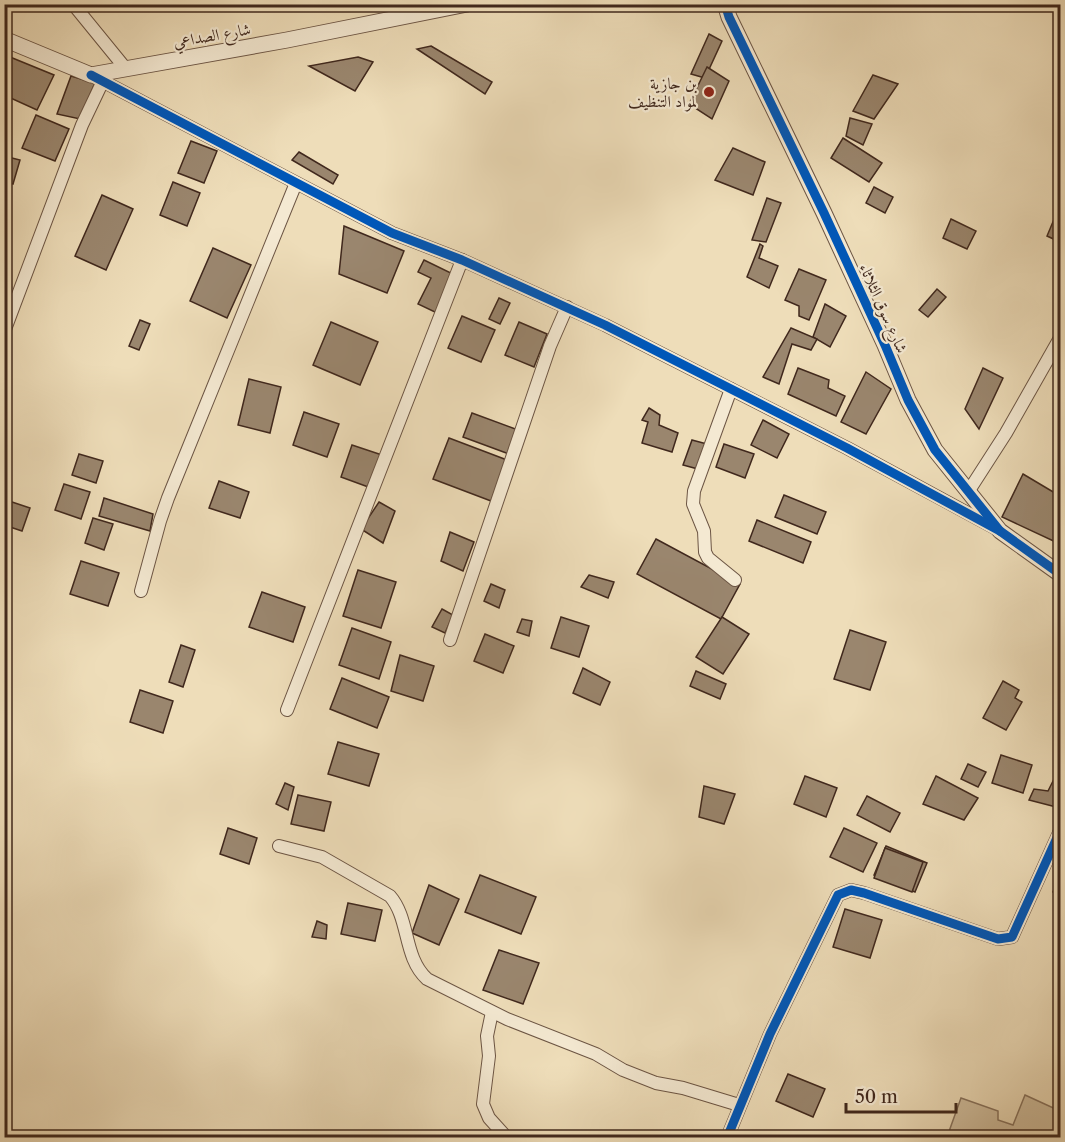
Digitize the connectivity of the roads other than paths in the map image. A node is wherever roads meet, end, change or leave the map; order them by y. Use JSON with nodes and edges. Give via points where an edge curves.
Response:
{"nodes":[{"id":1,"x":73,"y":4,"type":"edge"},
{"id":2,"x":467,"y":4,"type":"edge"},
{"id":3,"x":426,"y":8,"type":"edge"},
{"id":4,"x":724,"y":9,"type":"edge"},
{"id":5,"x":4,"y":39,"type":"edge"},
{"id":6,"x":126,"y":69,"type":"junction"},
{"id":7,"x":97,"y":79,"type":"junction"},
{"id":8,"x":296,"y":183,"type":"junction"},
{"id":9,"x":462,"y":260,"type":"junction"},
{"id":10,"x":567,"y":307,"type":"junction"},
{"id":11,"x":4,"y":332,"type":"edge"},
{"id":12,"x":1060,"y":338,"type":"edge"},
{"id":13,"x":731,"y":389,"type":"junction"},
{"id":14,"x":968,"y":492,"type":"junction"},
{"id":15,"x":1000,"y":531,"type":"junction"},
{"id":16,"x":1060,"y":574,"type":"edge"},
{"id":17,"x":735,"y":580,"type":"dead end"},
{"id":18,"x":141,"y":591,"type":"dead end"},
{"id":19,"x":450,"y":640,"type":"dead end"},
{"id":20,"x":287,"y":710,"type":"dead end"},
{"id":21,"x":1060,"y":831,"type":"edge"},
{"id":22,"x":279,"y":846,"type":"dead end"},
{"id":23,"x":492,"y":1012,"type":"junction"},
{"id":24,"x":739,"y":1105,"type":"junction"},
{"id":25,"x":507,"y":1137,"type":"edge"},
{"id":26,"x":727,"y":1137,"type":"edge"}],
"edges":[{"from":1,"to":6,"type":"street"},
{"from":2,"to":3,"type":"street","name":"شارع الصداعي"},
{"from":3,"to":6,"type":"street","name":"شارع الصداعي","via":[[286,40]]},
{"from":4,"to":14,"type":"street","name":"شارع سوق الثلاثاء","via":[[825,213],[908,400],[934,450]]},
{"from":5,"to":7,"type":"street"},
{"from":6,"to":7,"type":"street","name":"شارع الصداعي"},
{"from":7,"to":8,"type":"street"},
{"from":7,"to":11,"type":"street"},
{"from":8,"to":9,"type":"street","via":[[392,233]]},
{"from":8,"to":18,"type":"street","via":[[174,482]]},
{"from":9,"to":10,"type":"street"},
{"from":9,"to":20,"type":"street"},
{"from":10,"to":13,"type":"street"},
{"from":10,"to":19,"type":"street","via":[[550,346]]},
{"from":12,"to":14,"type":"street"},
{"from":13,"to":15,"type":"street"},
{"from":13,"to":17,"type":"street","via":[[694,491],[693,504],[704,531],[708,558]]},
{"from":14,"to":15,"type":"street","name":"شارع سوق الثلاثاء"},
{"from":15,"to":16,"type":"street","name":"شارع سوق الثلاثاء"},
{"from":21,"to":24,"type":"street","via":[[1012,937],[998,939],[864,893],[851,890],[838,895],[788,994]]},
{"from":22,"to":23,"type":"street","via":[[322,857],[390,896],[397,904],[420,973]]},
{"from":23,"to":24,"type":"street","via":[[656,1083]]},
{"from":23,"to":25,"type":"street","via":[[483,1104],[489,1118]]},
{"from":24,"to":26,"type":"street"}]}
